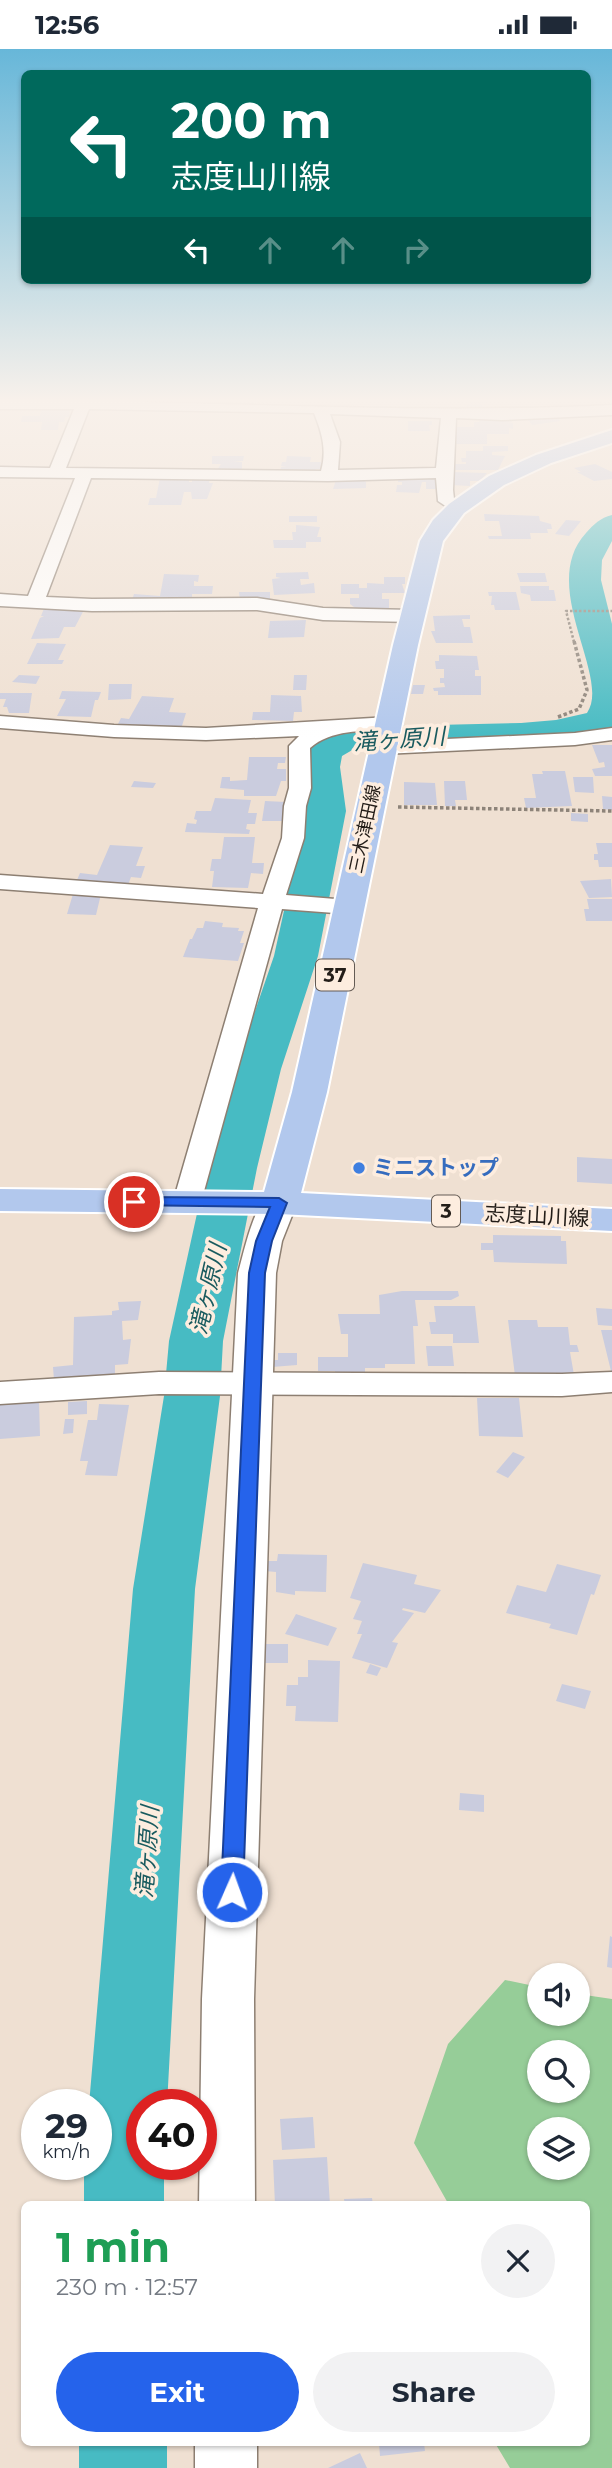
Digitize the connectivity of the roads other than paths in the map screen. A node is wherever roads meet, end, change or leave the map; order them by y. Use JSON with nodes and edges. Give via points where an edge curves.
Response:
{"nodes":[{"id":1,"x":69,"y":513,"type":"edge"},
{"id":2,"x":452,"y":513,"type":"edge"},
{"id":3,"x":0,"y":600,"type":"edge"},
{"id":4,"x":34,"y":603,"type":"junction"},
{"id":5,"x":412,"y":616,"type":"junction"},
{"id":6,"x":0,"y":722,"type":"edge"},
{"id":7,"x":331,"y":728,"type":"junction"},
{"id":8,"x":612,"y":734,"type":"edge"},
{"id":9,"x":386,"y":737,"type":"junction"},
{"id":10,"x":0,"y":882,"type":"edge"},
{"id":11,"x":278,"y":902,"type":"junction"},
{"id":12,"x":341,"y":906,"type":"junction"},
{"id":13,"x":0,"y":1200,"type":"edge"},
{"id":14,"x":193,"y":1202,"type":"junction"},
{"id":15,"x":266,"y":1203,"type":"junction"},
{"id":16,"x":612,"y":1220,"type":"edge"},
{"id":17,"x":251,"y":1383,"type":"junction"},
{"id":18,"x":612,"y":1383,"type":"edge"},
{"id":19,"x":0,"y":1393,"type":"edge"},
{"id":20,"x":227,"y":2201,"type":"edge"},
{"id":21,"x":226,"y":2446,"type":"edge"},
{"id":22,"x":226,"y":2468,"type":"edge"}],
"edges":[{"from":1,"to":4,"type":"street"},
{"from":2,"to":5,"type":"main road","name":"三木津田線","number":"37","via":[[439,527],[426,556]]},
{"from":3,"to":4,"type":"street"},
{"from":4,"to":5,"type":"street","via":[[257,604],[323,614]]},
{"from":5,"to":9,"type":"main road","name":"三木津田線","number":"37"},
{"from":6,"to":7,"type":"street","via":[[206,734]]},
{"from":7,"to":9,"type":"street"},
{"from":7,"to":11,"type":"street","via":[[315,733],[300,746],[293,838]]},
{"from":8,"to":9,"type":"street","via":[[564,740]]},
{"from":9,"to":12,"type":"main road","name":"三木津田線","number":"37"},
{"from":10,"to":11,"type":"street"},
{"from":11,"to":12,"type":"street"},
{"from":11,"to":14,"type":"street"},
{"from":12,"to":15,"type":"main road","name":"三木津田線","number":"37","via":[[331,1001],[300,1132]]},
{"from":13,"to":14,"type":"main road","name":"志度山川線","number":"3"},
{"from":14,"to":15,"type":"main road","name":"志度山川線","number":"3"},
{"from":15,"to":16,"type":"main road","name":"志度山川線","number":"3"},
{"from":15,"to":17,"type":"street"},
{"from":17,"to":18,"type":"street"},
{"from":17,"to":19,"type":"street","via":[[159,1383]]},
{"from":17,"to":20,"type":"street","via":[[228,1999]]},
{"from":21,"to":22,"type":"street"}]}
